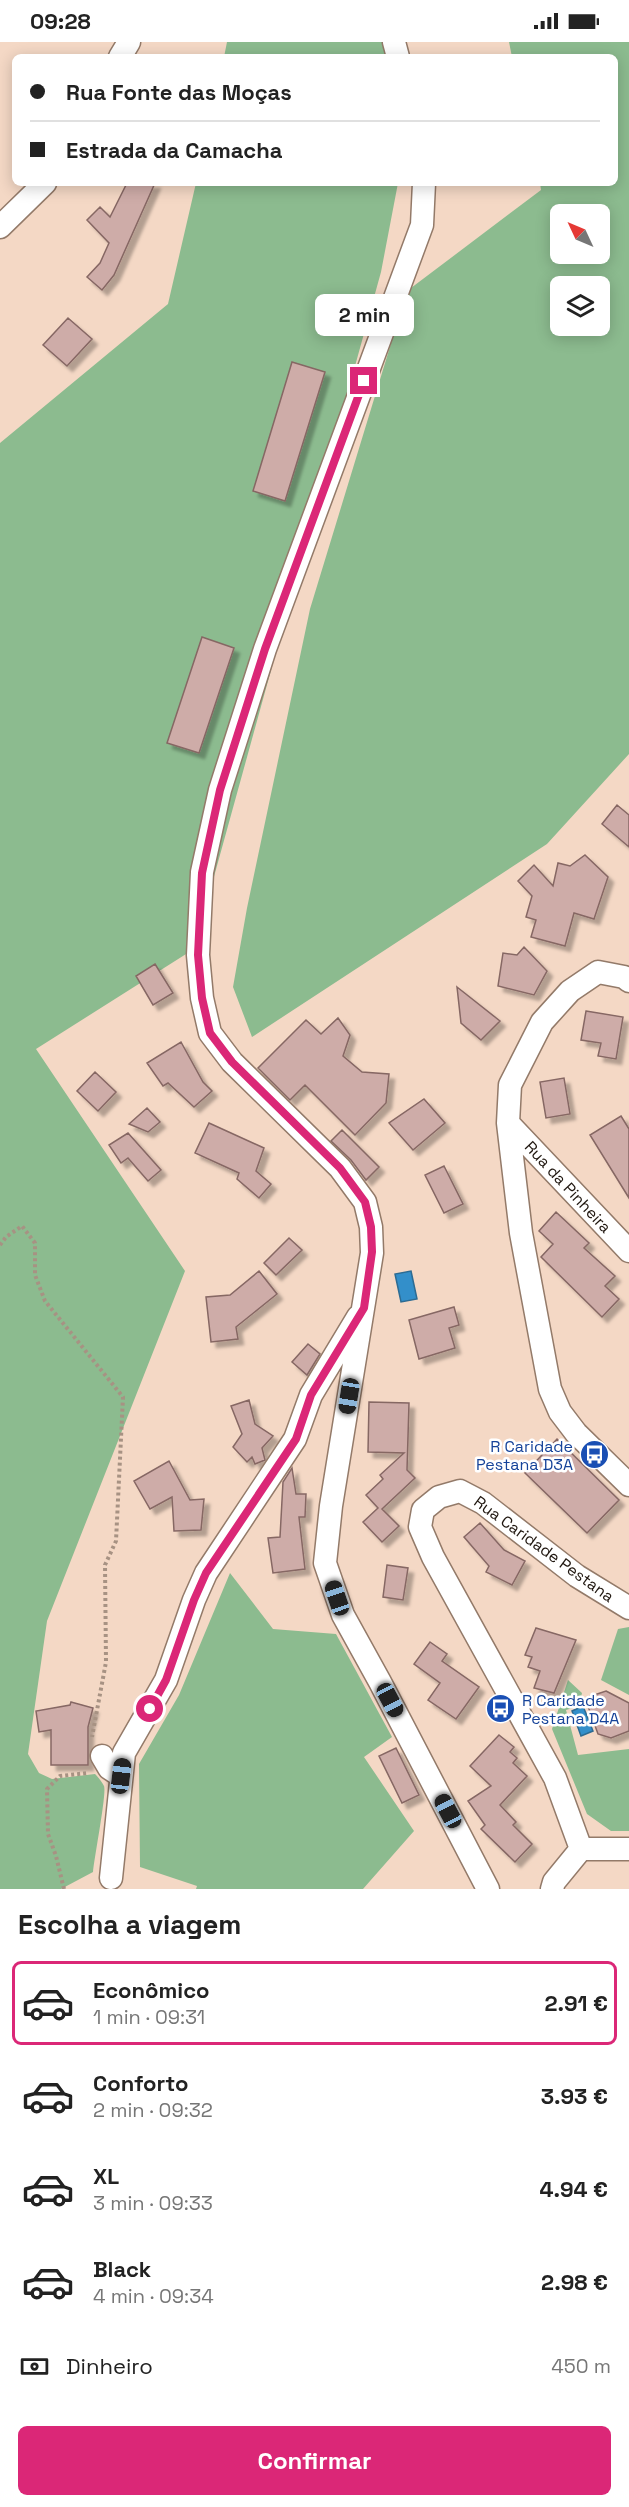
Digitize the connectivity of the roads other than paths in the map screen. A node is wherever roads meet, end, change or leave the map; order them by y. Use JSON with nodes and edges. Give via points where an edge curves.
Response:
{"nodes":[{"id":1,"x":42,"y":186,"type":"edge"},
{"id":2,"x":424,"y":186,"type":"edge"},
{"id":3,"x":0,"y":227,"type":"edge"},
{"id":4,"x":629,"y":981,"type":"edge"},
{"id":5,"x":508,"y":1123,"type":"junction"},
{"id":6,"x":629,"y":1251,"type":"edge"},
{"id":7,"x":364,"y":1308,"type":"junction"},
{"id":8,"x":629,"y":1485,"type":"edge"},
{"id":9,"x":629,"y":1608,"type":"edge"},
{"id":10,"x":96,"y":1757,"type":"road end"},
{"id":11,"x":121,"y":1776,"type":"junction"},
{"id":12,"x":581,"y":1849,"type":"junction"},
{"id":13,"x":629,"y":1849,"type":"edge"},
{"id":14,"x":111,"y":1878,"type":"dead end"},
{"id":15,"x":488,"y":1889,"type":"edge"},
{"id":16,"x":552,"y":1889,"type":"edge"}],
"edges":[{"from":1,"to":3,"type":"street"},
{"from":2,"to":7,"type":"street","via":[[422,225],[265,649],[223,779],[202,884],[198,955],[210,1033],[232,1062],[340,1168],[365,1202],[372,1252]]},
{"from":4,"to":5,"type":"street","via":[[598,972],[570,991],[542,1022],[510,1085]]},
{"from":5,"to":6,"type":"street","name":"Rua da Pinheira"},
{"from":5,"to":8,"type":"street","via":[[521,1233],[550,1389],[560,1412],[576,1433]]},
{"from":7,"to":11,"type":"street","via":[[311,1395],[296,1439],[206,1573],[166,1680],[124,1753]]},
{"from":7,"to":15,"type":"street","via":[[325,1563],[342,1615]]},
{"from":9,"to":12,"type":"street","name":"Rua Caridade Pestana","via":[[578,1576],[483,1503],[460,1491],[439,1497],[423,1510],[420,1527],[433,1557],[555,1778]]},
{"from":10,"to":11,"type":"street"},
{"from":11,"to":14,"type":"street"},
{"from":12,"to":13,"type":"street"},
{"from":12,"to":16,"type":"street"}]}
